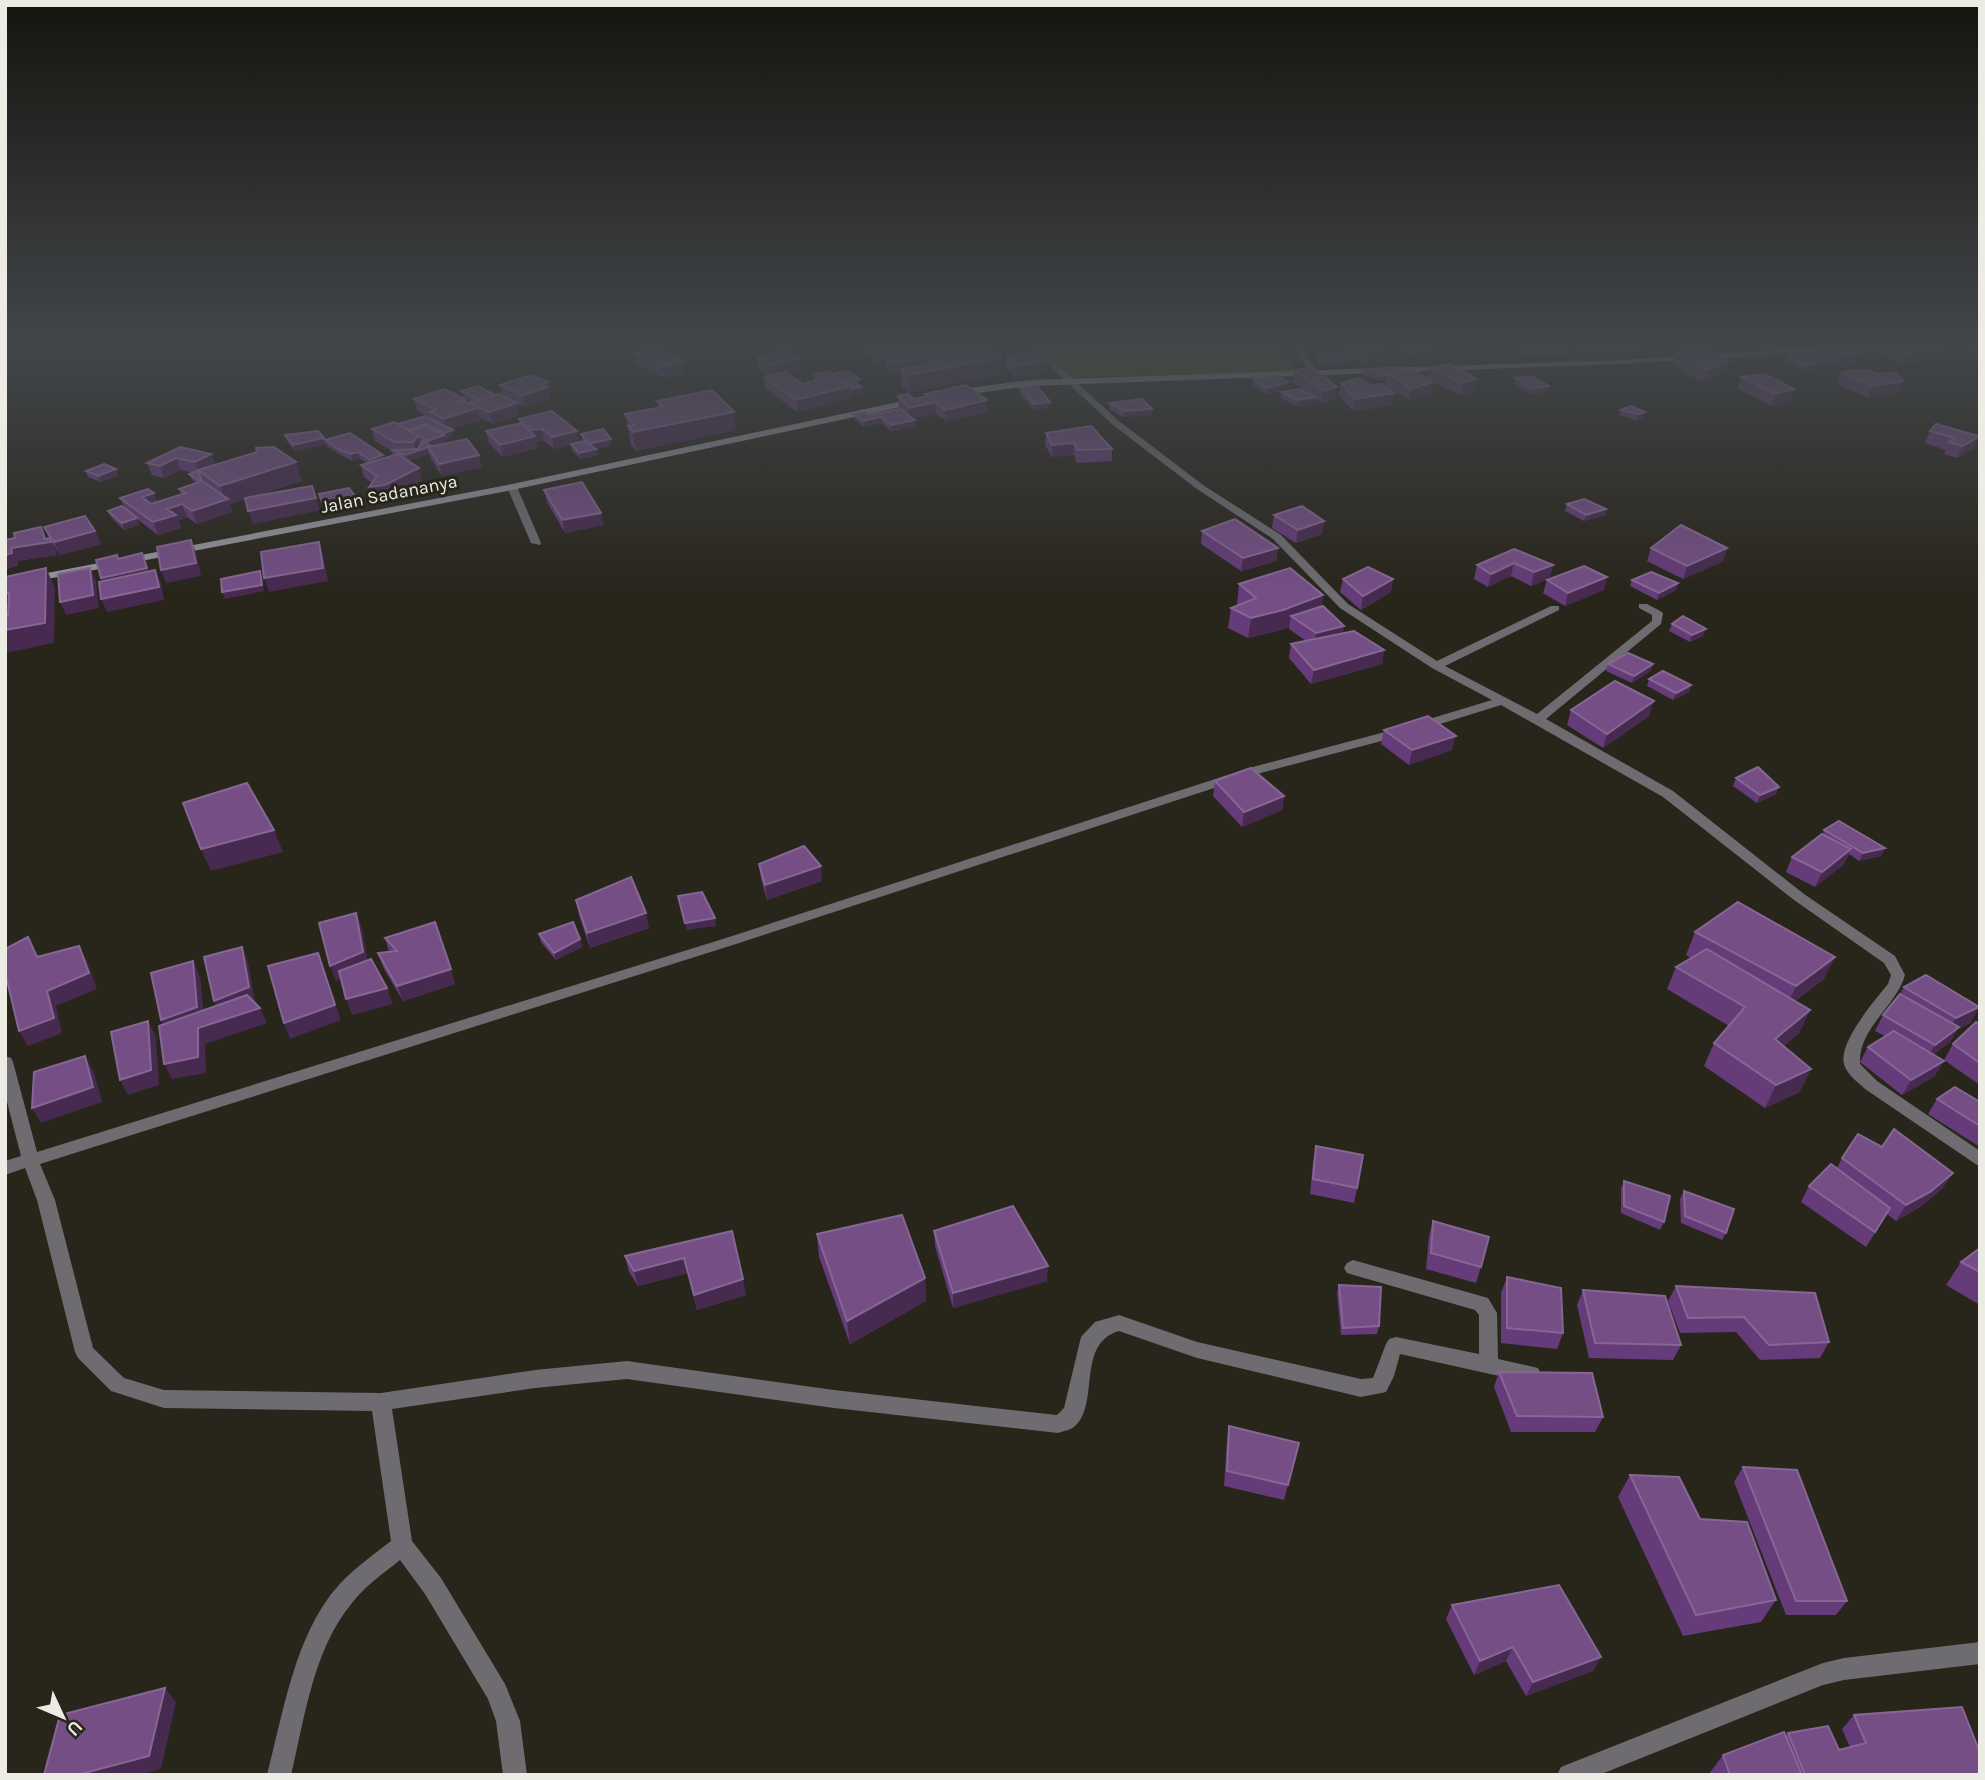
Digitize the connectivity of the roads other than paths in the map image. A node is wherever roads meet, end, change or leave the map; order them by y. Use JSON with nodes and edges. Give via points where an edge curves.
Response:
{"nodes":[{"id":1,"x":793,"y":427,"type":"edge"},
{"id":2,"x":1123,"y":427,"type":"edge"},
{"id":3,"x":512,"y":487,"type":"junction"},
{"id":4,"x":536,"y":543,"type":"dead end"},
{"id":5,"x":5,"y":584,"type":"edge"},
{"id":6,"x":1643,"y":606,"type":"dead end"},
{"id":7,"x":1555,"y":608,"type":"dead end"},
{"id":8,"x":1436,"y":666,"type":"junction"},
{"id":9,"x":1501,"y":701,"type":"junction"},
{"id":10,"x":1538,"y":719,"type":"junction"},
{"id":11,"x":5,"y":1062,"type":"edge"},
{"id":12,"x":30,"y":1159,"type":"junction"},
{"id":13,"x":1980,"y":1160,"type":"edge"},
{"id":14,"x":5,"y":1168,"type":"edge"},
{"id":15,"x":1353,"y":1268,"type":"dead end"},
{"id":16,"x":1489,"y":1363,"type":"junction"},
{"id":17,"x":1531,"y":1374,"type":"edge"},
{"id":18,"x":381,"y":1402,"type":"junction"},
{"id":19,"x":402,"y":1545,"type":"junction"},
{"id":20,"x":1980,"y":1653,"type":"edge"},
{"id":21,"x":279,"y":1775,"type":"edge"},
{"id":22,"x":515,"y":1775,"type":"edge"},
{"id":23,"x":1569,"y":1775,"type":"edge"}],
"edges":[{"from":1,"to":3,"type":"street","name":"Jalan Sadananya"},
{"from":2,"to":8,"type":"street","via":[[1164,461],[1277,537],[1344,606]]},
{"from":3,"to":4,"type":"street"},
{"from":3,"to":5,"type":"street","name":"Jalan Sadananya"},
{"from":6,"to":10,"type":"street","via":[[1658,614],[1657,622]]},
{"from":7,"to":8,"type":"street"},
{"from":8,"to":9,"type":"street"},
{"from":9,"to":10,"type":"street"},
{"from":9,"to":12,"type":"street","via":[[1253,771],[731,942]]},
{"from":10,"to":13,"type":"street","via":[[1668,794],[1799,897],[1891,960],[1898,975],[1895,985],[1853,1046],[1851,1063],[1871,1085]]},
{"from":11,"to":12,"type":"street"},
{"from":12,"to":14,"type":"street"},
{"from":12,"to":18,"type":"street","via":[[46,1200],[85,1352],[118,1385],[164,1399]]},
{"from":15,"to":16,"type":"street","via":[[1481,1304],[1488,1313]]},
{"from":16,"to":17,"type":"street"},
{"from":16,"to":18,"type":"street","via":[[1396,1345],[1384,1380],[1378,1386],[1361,1388],[1196,1350],[1119,1323],[1102,1328],[1088,1343],[1073,1411],[1058,1424],[627,1370]]},
{"from":18,"to":19,"type":"street"},
{"from":19,"to":21,"type":"street","via":[[345,1594],[327,1619],[314,1647]]},
{"from":19,"to":22,"type":"street","via":[[433,1586],[497,1692],[508,1721]]},
{"from":20,"to":23,"type":"street","via":[[1823,1674]]}]}
